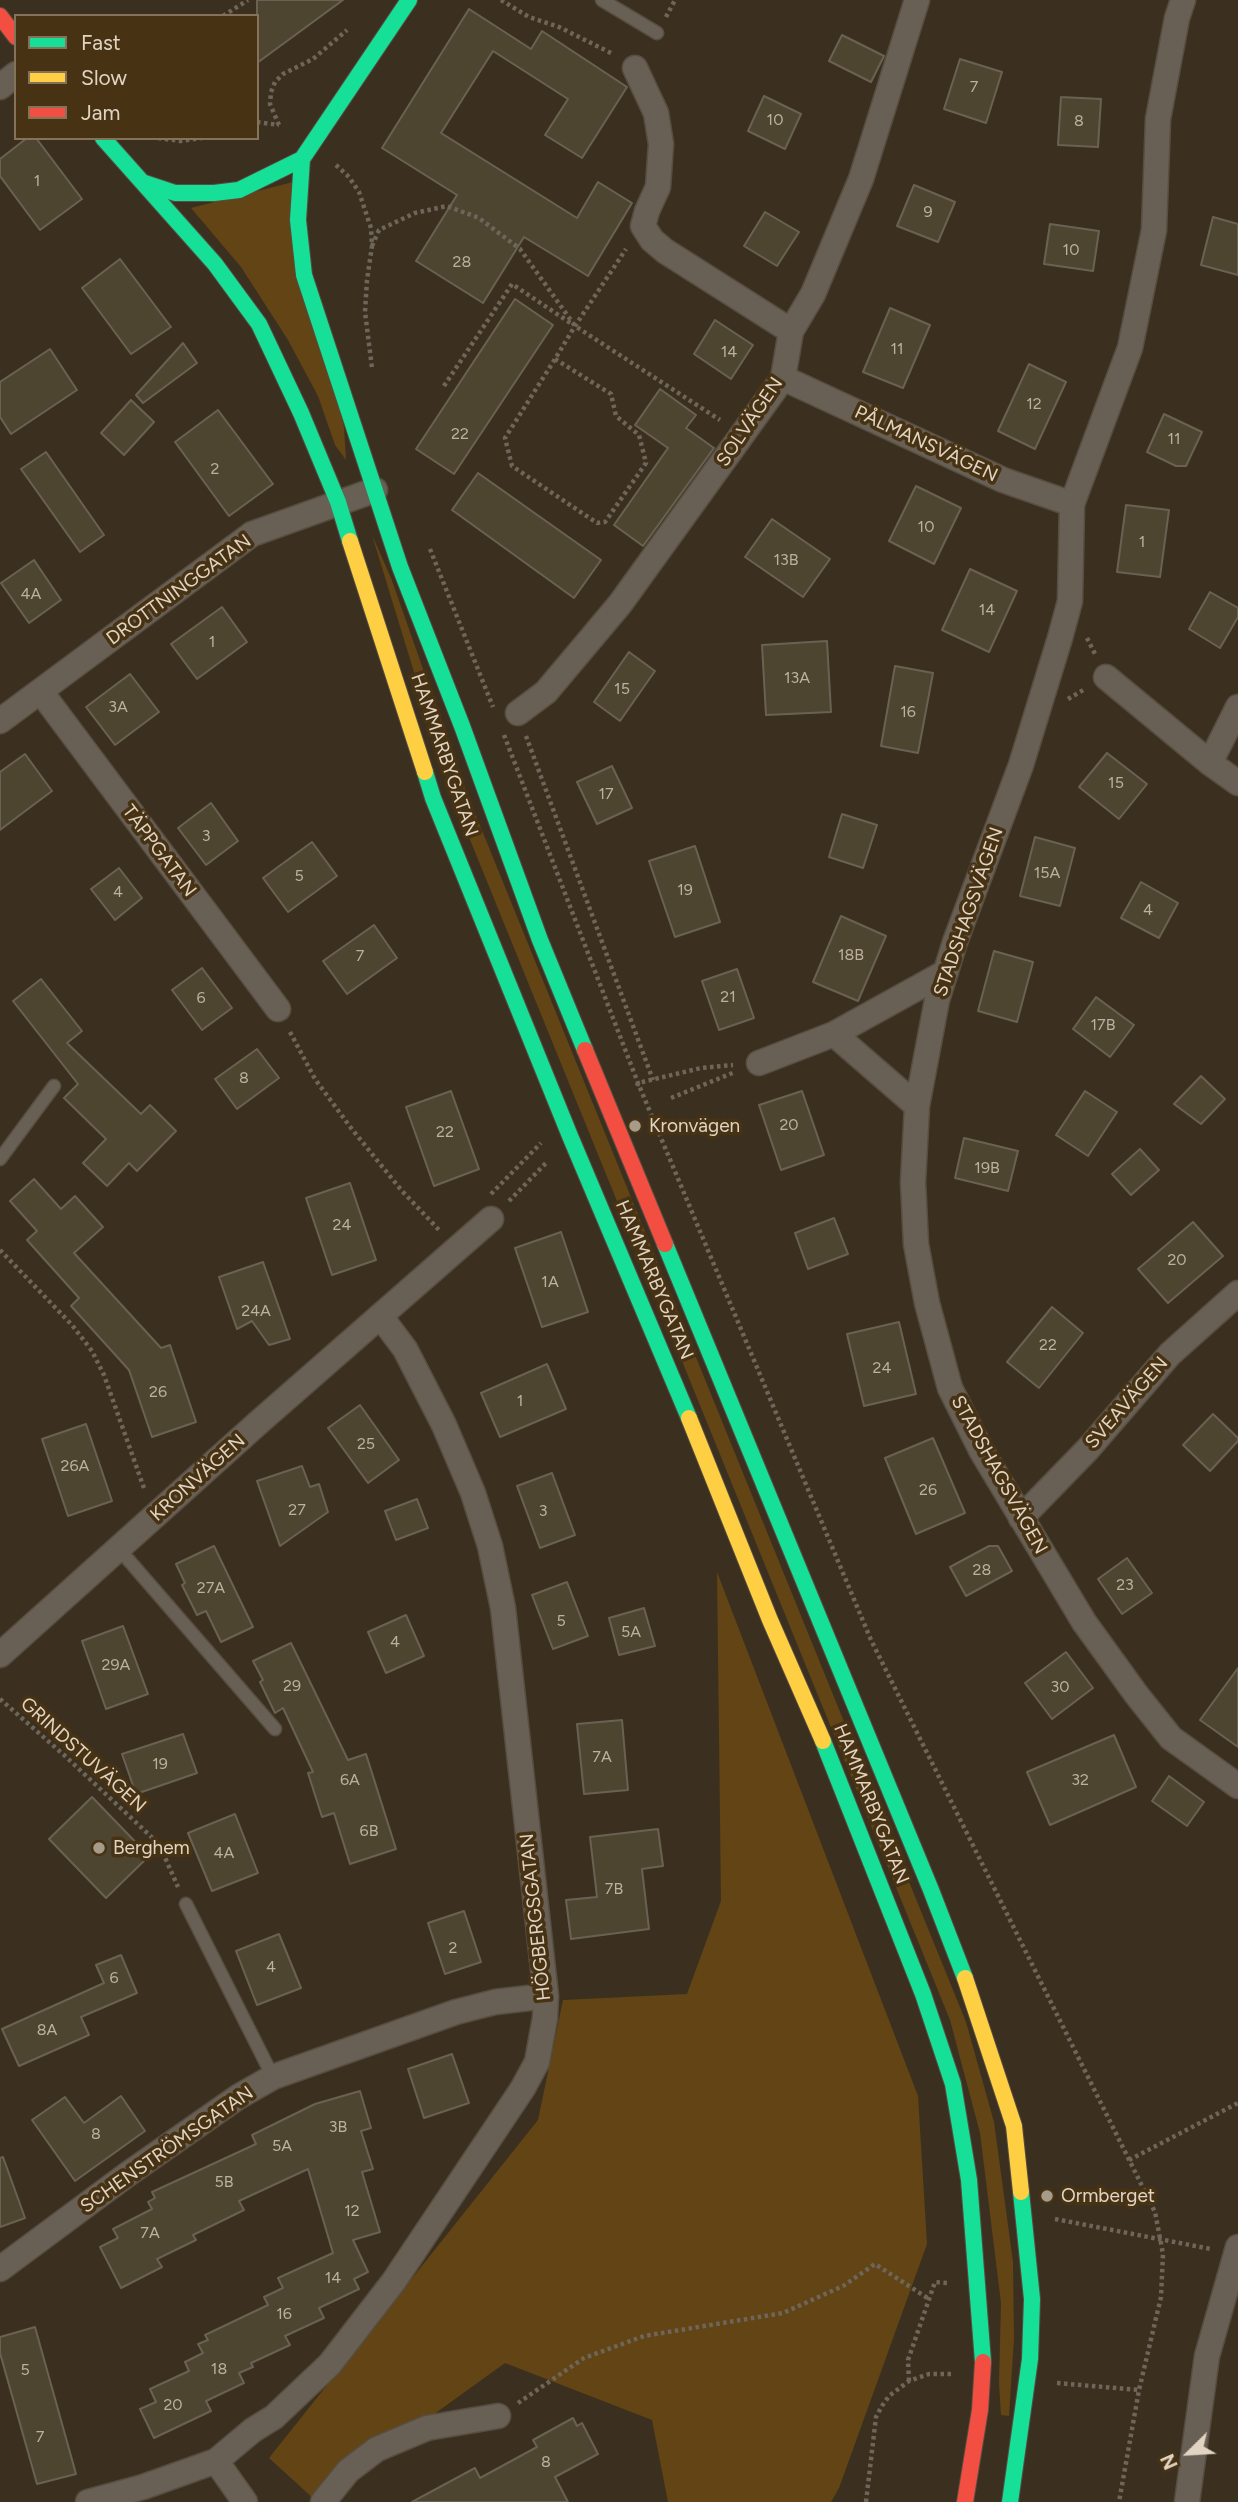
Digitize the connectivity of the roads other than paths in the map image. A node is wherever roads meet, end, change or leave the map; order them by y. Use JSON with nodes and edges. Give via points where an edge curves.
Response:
{"nodes":[{"id":1,"x":409,"y":0,"type":"edge"},
{"id":2,"x":602,"y":0,"type":"edge"},
{"id":3,"x":918,"y":0,"type":"edge"},
{"id":4,"x":1183,"y":0,"type":"edge"},
{"id":5,"x":0,"y":16,"type":"edge"},
{"id":6,"x":657,"y":33,"type":"dead end"},
{"id":7,"x":14,"y":34,"type":"edge"},
{"id":8,"x":635,"y":68,"type":"road end"},
{"id":9,"x":14,"y":76,"type":"edge"},
{"id":10,"x":0,"y":88,"type":"edge"},
{"id":11,"x":105,"y":140,"type":"edge"},
{"id":12,"x":302,"y":159,"type":"junction"},
{"id":13,"x":142,"y":182,"type":"junction"},
{"id":14,"x":791,"y":331,"type":"junction"},
{"id":15,"x":783,"y":379,"type":"junction"},
{"id":16,"x":375,"y":490,"type":"junction"},
{"id":17,"x":338,"y":502,"type":"junction"},
{"id":18,"x":1072,"y":504,"type":"junction"},
{"id":19,"x":1105,"y":677,"type":"dead end"},
{"id":20,"x":41,"y":692,"type":"junction"},
{"id":21,"x":1238,"y":706,"type":"edge"},
{"id":22,"x":505,"y":719,"type":"road end"},
{"id":23,"x":0,"y":721,"type":"edge"},
{"id":24,"x":1210,"y":763,"type":"junction"},
{"id":25,"x":1238,"y":783,"type":"edge"},
{"id":26,"x":946,"y":972,"type":"junction"},
{"id":27,"x":278,"y":1009,"type":"road end"},
{"id":28,"x":834,"y":1034,"type":"junction"},
{"id":29,"x":758,"y":1063,"type":"road end"},
{"id":30,"x":54,"y":1086,"type":"dead end"},
{"id":31,"x":917,"y":1105,"type":"junction"},
{"id":32,"x":0,"y":1159,"type":"edge"},
{"id":33,"x":491,"y":1219,"type":"road end"},
{"id":34,"x":1238,"y":1293,"type":"edge"},
{"id":35,"x":381,"y":1317,"type":"junction"},
{"id":36,"x":1021,"y":1518,"type":"junction"},
{"id":37,"x":119,"y":1549,"type":"junction"},
{"id":38,"x":0,"y":1655,"type":"edge"},
{"id":39,"x":275,"y":1729,"type":"dead end"},
{"id":40,"x":1238,"y":1786,"type":"edge"},
{"id":41,"x":186,"y":1904,"type":"road end"},
{"id":42,"x":546,"y":1996,"type":"junction"},
{"id":43,"x":273,"y":2077,"type":"junction"},
{"id":44,"x":1237,"y":2252,"type":"edge"},
{"id":45,"x":0,"y":2269,"type":"edge"},
{"id":46,"x":498,"y":2416,"type":"road end"},
{"id":47,"x":216,"y":2461,"type":"junction"},
{"id":48,"x":88,"y":2502,"type":"edge"},
{"id":49,"x":245,"y":2502,"type":"edge"},
{"id":50,"x":323,"y":2502,"type":"edge"},
{"id":51,"x":965,"y":2502,"type":"edge"},
{"id":52,"x":1010,"y":2502,"type":"edge"},
{"id":53,"x":1186,"y":2502,"type":"edge"}],
"edges":[{"from":1,"to":12,"type":"main road"},
{"from":2,"to":6,"type":"lane"},
{"from":3,"to":14,"type":"street","name":"SOLVÄGEN","via":[[861,179],[813,294]]},
{"from":4,"to":18,"type":"street","name":"STADSHAGSVÄGEN","via":[[1158,119],[1154,230],[1130,348]]},
{"from":5,"to":7,"type":"main road"},
{"from":8,"to":14,"type":"street","via":[[656,113],[661,144],[658,187],[643,226],[665,251]]},
{"from":9,"to":10,"type":"street"},
{"from":11,"to":13,"type":"main road","name":"HAMMARBYGATAN"},
{"from":12,"to":13,"type":"main road","via":[[239,190],[175,193]]},
{"from":12,"to":16,"type":"main road","name":"HAMMARBYGATAN","via":[[298,220],[304,275]]},
{"from":13,"to":17,"type":"main road","name":"HAMMARBYGATAN","via":[[215,264],[259,324]]},
{"from":14,"to":15,"type":"street","name":"SOLVÄGEN"},
{"from":15,"to":18,"type":"street","name":"PÅLMANSVÄGEN","via":[[1003,480]]},
{"from":15,"to":22,"type":"street","name":"SOLVÄGEN","via":[[620,604],[547,692]]},
{"from":16,"to":17,"type":"street","name":"DROTTNINGGATAN"},
{"from":16,"to":52,"type":"main road","name":"HAMMARBYGATAN","via":[[540,940],[931,1890],[978,2013],[1014,2126],[1032,2299],[1030,2359]]},
{"from":17,"to":20,"type":"street","name":"DROTTNINGGATAN","via":[[252,534]]},
{"from":17,"to":51,"type":"main road","name":"HAMMARBYGATAN","via":[[433,798],[838,1775],[953,2084],[969,2180],[983,2364]]},
{"from":18,"to":26,"type":"street","name":"STADSHAGSVÄGEN","via":[[1070,601],[1021,765]]},
{"from":19,"to":24,"type":"street"},
{"from":20,"to":23,"type":"street","name":"DROTTNINGGATAN"},
{"from":20,"to":27,"type":"street","name":"TÄPPGATAN"},
{"from":21,"to":24,"type":"street"},
{"from":24,"to":25,"type":"street"},
{"from":26,"to":28,"type":"street"},
{"from":26,"to":31,"type":"street","name":"STADSHAGSVÄGEN"},
{"from":28,"to":29,"type":"street"},
{"from":28,"to":31,"type":"street"},
{"from":30,"to":32,"type":"lane"},
{"from":31,"to":36,"type":"street","name":"STADSHAGSVÄGEN","via":[[916,1244],[927,1303],[950,1388]]},
{"from":33,"to":35,"type":"street","name":"KRONVÄGEN"},
{"from":34,"to":36,"type":"street","name":"SVEAVÄGEN","via":[[1170,1354]]},
{"from":35,"to":37,"type":"street","name":"KRONVÄGEN"},
{"from":35,"to":42,"type":"street","name":"HÖGBERGSGATAN","via":[[405,1349],[443,1425],[490,1546],[503,1608]]},
{"from":36,"to":40,"type":"street","name":"STADSHAGSVÄGEN","via":[[1084,1622],[1171,1738]]},
{"from":37,"to":38,"type":"street","name":"KRONVÄGEN"},
{"from":37,"to":39,"type":"lane"},
{"from":41,"to":43,"type":"lane"},
{"from":42,"to":43,"type":"street","name":"SCHENSTRÖMSGATAN","via":[[456,2012]]},
{"from":42,"to":47,"type":"street","name":"HÖGBERGSGATAN","via":[[537,2062],[394,2281],[331,2364],[274,2417]]},
{"from":43,"to":45,"type":"street","name":"SCHENSTRÖMSGATAN","via":[[128,2174]]},
{"from":44,"to":53,"type":"street","via":[[1207,2356]]},
{"from":46,"to":50,"type":"street","via":[[427,2428],[377,2449],[348,2471]]},
{"from":47,"to":48,"type":"street","name":"HÖGBERGSGATAN"},
{"from":47,"to":49,"type":"street"}]}
